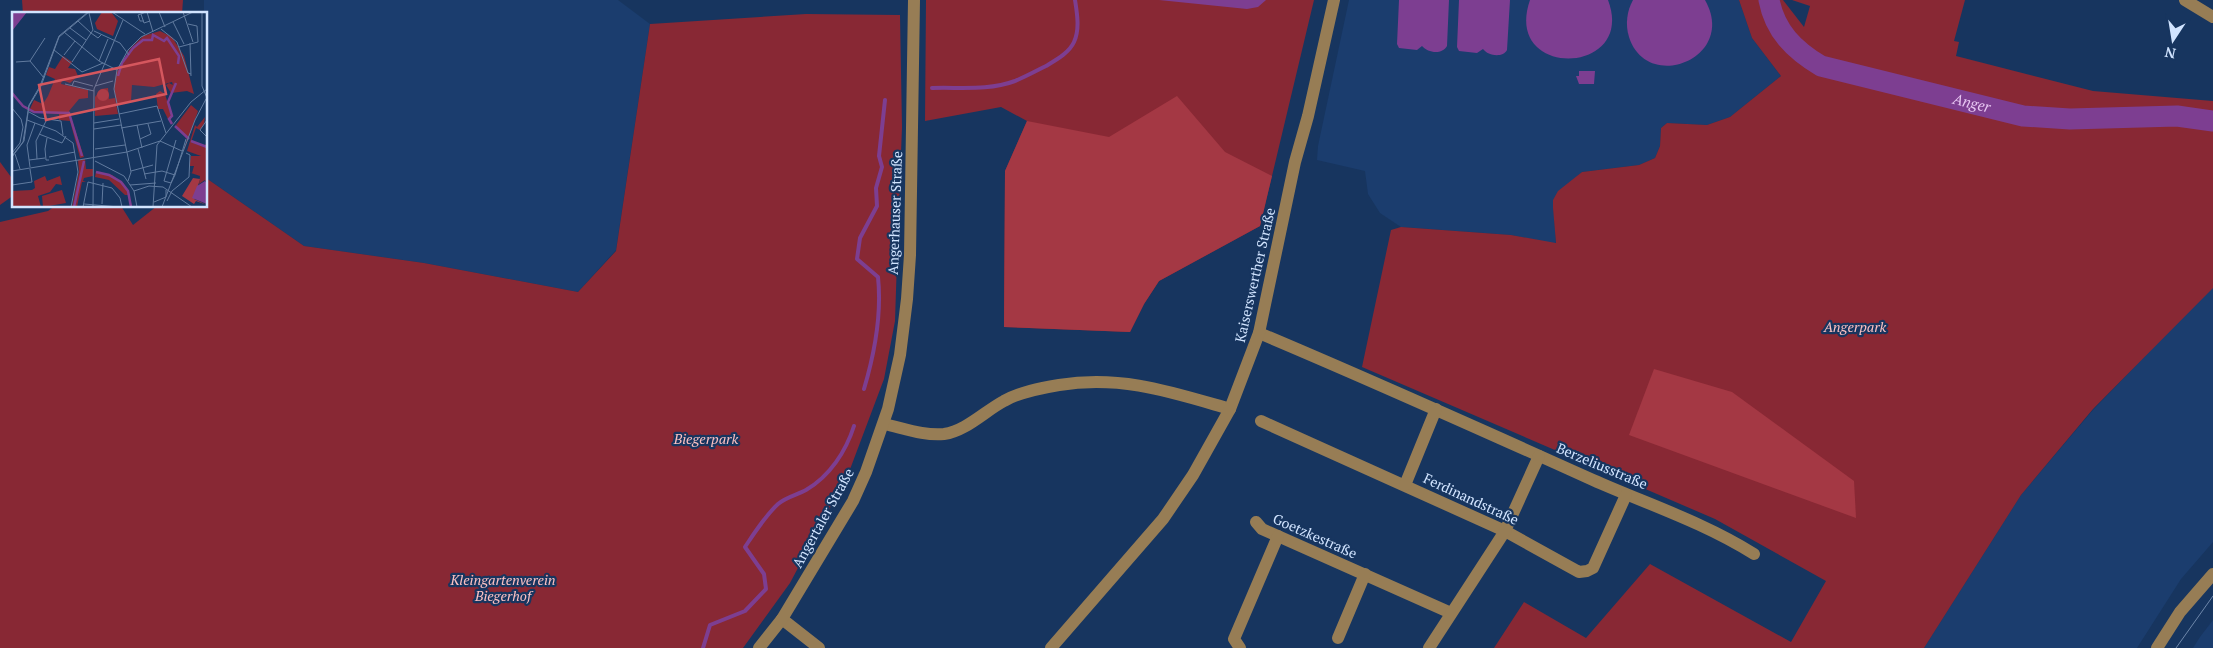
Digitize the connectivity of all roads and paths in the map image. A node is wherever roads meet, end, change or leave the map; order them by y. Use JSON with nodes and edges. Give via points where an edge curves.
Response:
{"nodes":[{"id":1,"x":914,"y":0,"type":"edge"},
{"id":2,"x":1334,"y":0,"type":"edge"},
{"id":3,"x":2189,"y":1,"type":"edge"},
{"id":4,"x":2213,"y":17,"type":"edge"},
{"id":5,"x":1259,"y":333,"type":"junction"},
{"id":6,"x":1230,"y":409,"type":"junction"},
{"id":7,"x":1436,"y":409,"type":"junction"},
{"id":8,"x":1261,"y":420,"type":"dead end"},
{"id":9,"x":884,"y":424,"type":"junction"},
{"id":10,"x":1539,"y":456,"type":"junction"},
{"id":11,"x":1405,"y":485,"type":"junction"},
{"id":12,"x":1626,"y":495,"type":"junction"},
{"id":13,"x":1256,"y":522,"type":"dead end"},
{"id":14,"x":1505,"y":531,"type":"junction"},
{"id":15,"x":1278,"y":536,"type":"junction"},
{"id":16,"x":1754,"y":554,"type":"dead end"},
{"id":17,"x":1365,"y":574,"type":"junction"},
{"id":18,"x":2213,"y":574,"type":"edge"},
{"id":19,"x":1451,"y":613,"type":"junction"},
{"id":20,"x":782,"y":619,"type":"junction"},
{"id":21,"x":1338,"y":638,"type":"dead end"},
{"id":22,"x":759,"y":648,"type":"edge"},
{"id":23,"x":819,"y":648,"type":"edge"},
{"id":24,"x":1051,"y":648,"type":"edge"},
{"id":25,"x":1240,"y":648,"type":"edge"},
{"id":26,"x":1429,"y":648,"type":"edge"},
{"id":27,"x":2157,"y":648,"type":"edge"}],
"edges":[{"from":1,"to":9,"type":"street","name":"Angerhauser Straße","via":[[907,299],[900,355]]},
{"from":2,"to":5,"type":"street","name":"Kaiserswerther Straße"},
{"from":3,"to":4,"type":"street"},
{"from":5,"to":6,"type":"street","name":"Kaiserswerther Straße"},
{"from":5,"to":7,"type":"street","name":"Berzeliusstraße"},
{"from":6,"to":9,"type":"street","via":[[1151,386],[1126,382],[1088,383],[1059,385],[1004,400],[966,426],[945,434]]},
{"from":6,"to":24,"type":"street","name":"Kaiserswerther Straße","via":[[1194,475],[1162,519]]},
{"from":7,"to":10,"type":"street","name":"Berzeliusstraße"},
{"from":7,"to":11,"type":"street"},
{"from":8,"to":11,"type":"street","name":"Ferdinandstraße"},
{"from":9,"to":20,"type":"street","name":"Angertaler Straße","via":[[853,501]]},
{"from":10,"to":12,"type":"street","name":"Berzeliusstraße"},
{"from":10,"to":14,"type":"street"},
{"from":11,"to":14,"type":"street","name":"Ferdinandstraße"},
{"from":12,"to":14,"type":"street","name":"Ferdinandstraße","via":[[1592,568],[1587,571],[1578,572]]},
{"from":12,"to":16,"type":"street","name":"Berzeliusstraße","via":[[1701,524]]},
{"from":13,"to":15,"type":"street","name":"Goetzkestraße","via":[[1262,529]]},
{"from":14,"to":19,"type":"street"},
{"from":15,"to":17,"type":"street","name":"Goetzkestraße"},
{"from":15,"to":25,"type":"street","via":[[1234,639]]},
{"from":17,"to":19,"type":"street","name":"Goetzkestraße"},
{"from":17,"to":21,"type":"street","name":"Goetzkestraße"},
{"from":18,"to":27,"type":"street","via":[[2180,612]]},
{"from":19,"to":26,"type":"street"},
{"from":20,"to":22,"type":"street","name":"Angertaler Straße"},
{"from":20,"to":23,"type":"street"}]}
